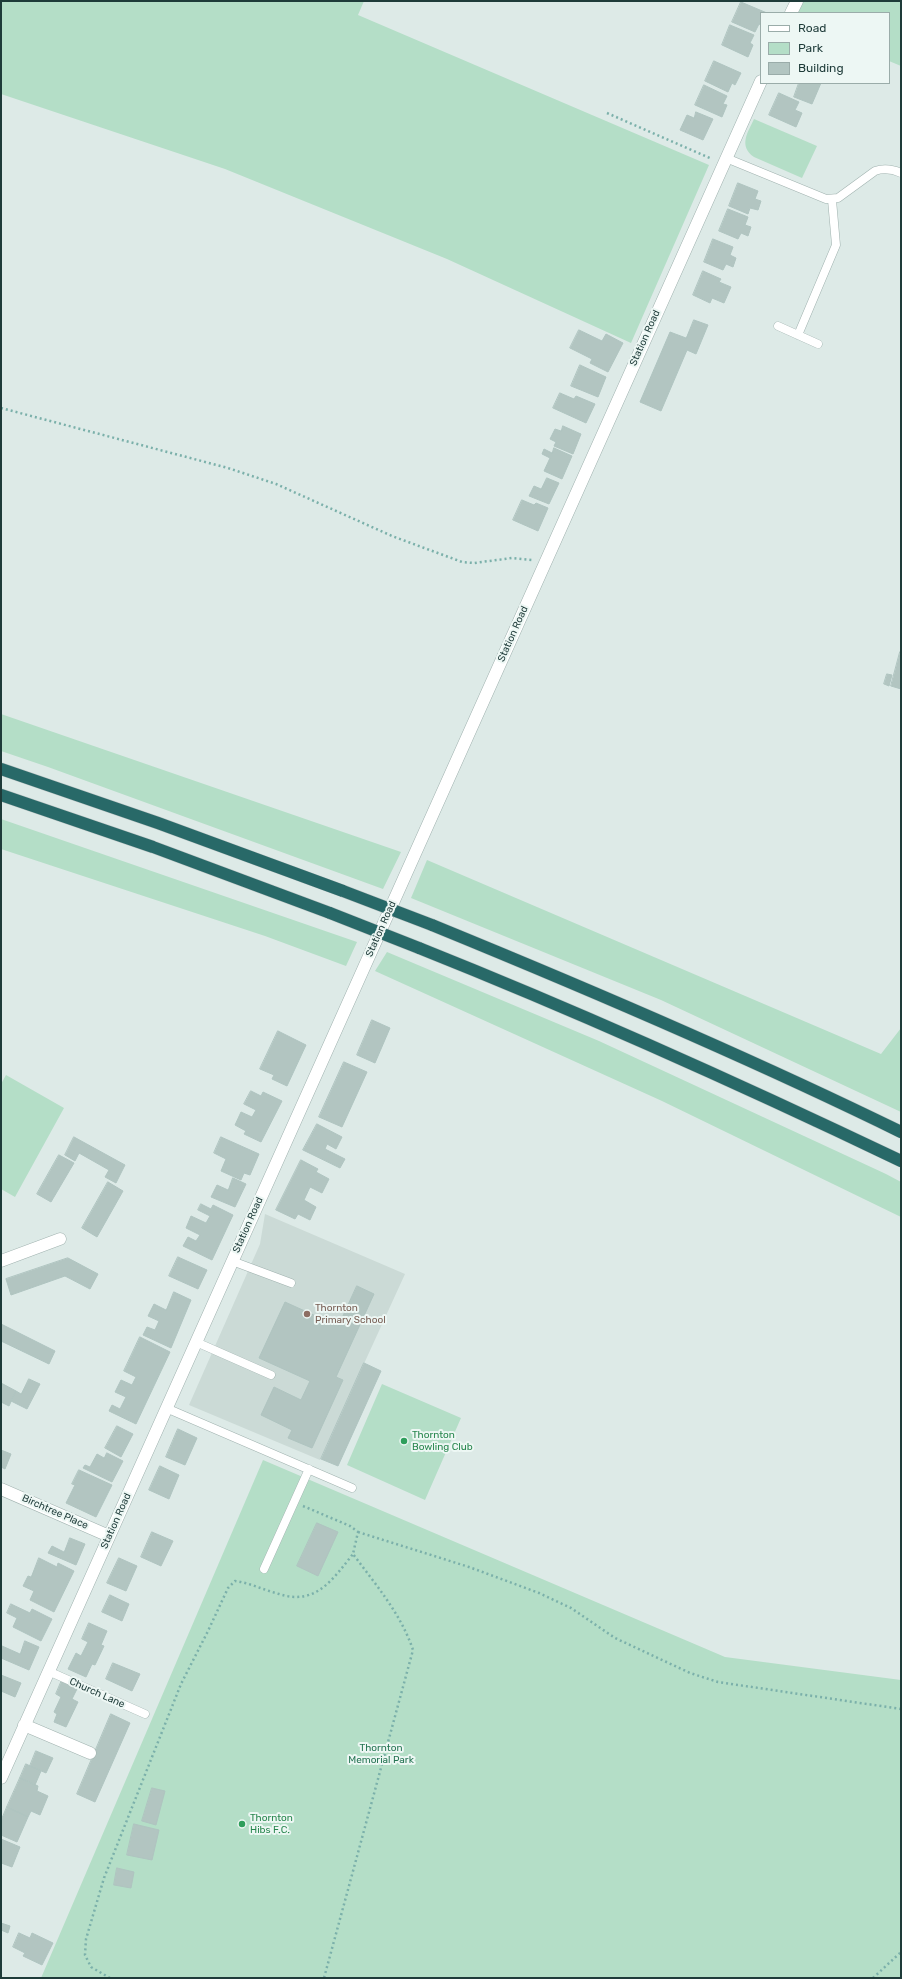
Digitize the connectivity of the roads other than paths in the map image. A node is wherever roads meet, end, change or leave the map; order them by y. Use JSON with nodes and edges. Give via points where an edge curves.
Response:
{"nodes":[{"id":1,"x":797,"y":1,"type":"edge"},
{"id":2,"x":792,"y":12,"type":"edge"},
{"id":3,"x":760,"y":83,"type":"edge"},
{"id":4,"x":725,"y":161,"type":"junction"},
{"id":5,"x":901,"y":173,"type":"edge"},
{"id":6,"x":832,"y":200,"type":"junction"},
{"id":7,"x":778,"y":326,"type":"dead end"},
{"id":8,"x":798,"y":335,"type":"junction"},
{"id":9,"x":818,"y":344,"type":"dead end"},
{"id":10,"x":1,"y":769,"type":"edge"},
{"id":11,"x":1,"y":795,"type":"edge"},
{"id":12,"x":901,"y":1132,"type":"edge"},
{"id":13,"x":901,"y":1161,"type":"edge"},
{"id":14,"x":60,"y":1239,"type":"dead end"},
{"id":15,"x":1,"y":1261,"type":"edge"},
{"id":16,"x":232,"y":1261,"type":"junction"},
{"id":17,"x":291,"y":1283,"type":"dead end"},
{"id":18,"x":196,"y":1342,"type":"junction"},
{"id":19,"x":271,"y":1375,"type":"dead end"},
{"id":20,"x":166,"y":1408,"type":"junction"},
{"id":21,"x":308,"y":1469,"type":"junction"},
{"id":22,"x":352,"y":1488,"type":"dead end"},
{"id":23,"x":1,"y":1489,"type":"edge"},
{"id":24,"x":109,"y":1536,"type":"junction"},
{"id":25,"x":264,"y":1569,"type":"dead end"},
{"id":26,"x":48,"y":1671,"type":"junction"},
{"id":27,"x":145,"y":1714,"type":"dead end"},
{"id":28,"x":24,"y":1725,"type":"junction"},
{"id":29,"x":90,"y":1753,"type":"dead end"},
{"id":30,"x":1,"y":1778,"type":"edge"}],
"edges":[{"from":1,"to":2,"type":"street"},
{"from":3,"to":4,"type":"street","name":"Station Road"},
{"from":4,"to":6,"type":"lane"},
{"from":4,"to":16,"type":"street","name":"Station Road"},
{"from":5,"to":6,"type":"lane","via":[[890,169],[875,171],[843,195]]},
{"from":6,"to":8,"type":"lane","via":[[836,245]]},
{"from":7,"to":8,"type":"lane"},
{"from":8,"to":9,"type":"lane"},
{"from":10,"to":12,"type":"highway","bridge":true,"via":[[158,823],[432,925],[661,1021]]},
{"from":11,"to":13,"type":"highway","bridge":true,"via":[[154,847],[419,948],[647,1043]]},
{"from":14,"to":15,"type":"street"},
{"from":16,"to":17,"type":"lane"},
{"from":16,"to":18,"type":"street","name":"Station Road"},
{"from":18,"to":19,"type":"lane"},
{"from":18,"to":20,"type":"street","name":"Station Road"},
{"from":20,"to":21,"type":"lane"},
{"from":20,"to":24,"type":"street","name":"Station Road"},
{"from":21,"to":22,"type":"lane"},
{"from":21,"to":25,"type":"lane"},
{"from":23,"to":24,"type":"street","name":"Birchtree Place"},
{"from":24,"to":26,"type":"street","name":"Station Road"},
{"from":26,"to":27,"type":"lane","name":"Church Lane"},
{"from":26,"to":28,"type":"street","name":"Station Road"},
{"from":28,"to":29,"type":"street"},
{"from":28,"to":30,"type":"street","name":"Station Road"}]}
